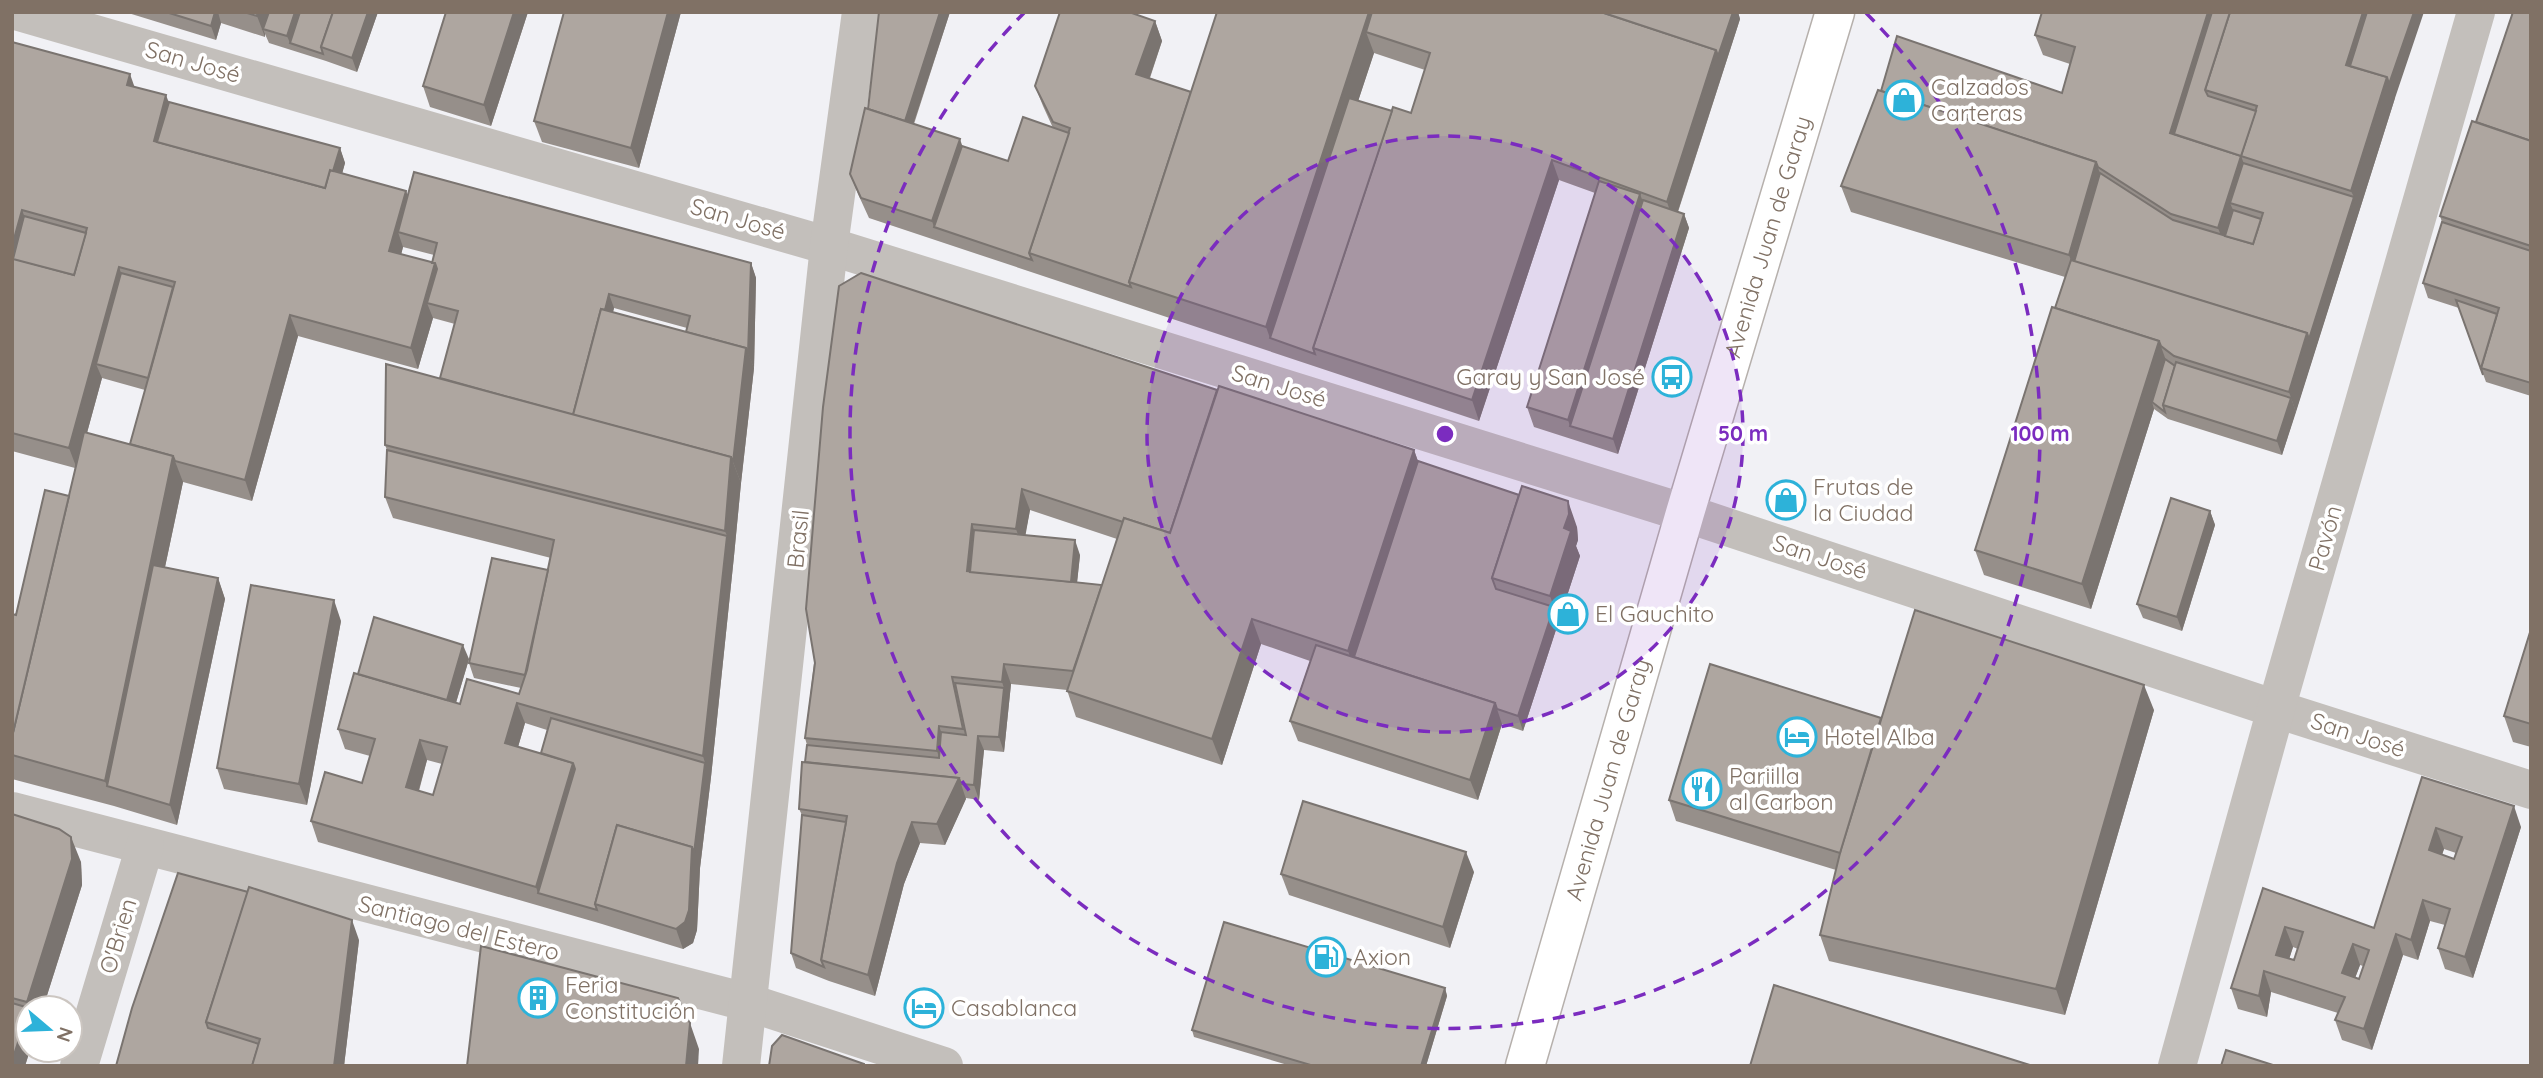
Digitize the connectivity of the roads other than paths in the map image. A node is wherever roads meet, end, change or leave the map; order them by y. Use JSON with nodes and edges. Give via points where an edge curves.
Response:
{"nodes":[{"id":1,"x":19,"y":12,"type":"edge"},
{"id":2,"x":861,"y":12,"type":"edge"},
{"id":3,"x":1835,"y":12,"type":"edge"},
{"id":4,"x":2476,"y":12,"type":"edge"},
{"id":5,"x":829,"y":246,"type":"junction"},
{"id":6,"x":1685,"y":513,"type":"junction"},
{"id":7,"x":2276,"y":709,"type":"junction"},
{"id":8,"x":2531,"y":790,"type":"edge"},
{"id":9,"x":12,"y":811,"type":"edge"},
{"id":10,"x":145,"y":846,"type":"junction"},
{"id":11,"x":750,"y":1003,"type":"junction"},
{"id":12,"x":79,"y":1066,"type":"edge"},
{"id":13,"x":741,"y":1066,"type":"edge"},
{"id":14,"x":944,"y":1066,"type":"edge"},
{"id":15,"x":1525,"y":1066,"type":"edge"},
{"id":16,"x":2177,"y":1066,"type":"edge"}],
"edges":[{"from":1,"to":5,"type":"street","name":"San José"},
{"from":2,"to":5,"type":"street","name":"Brasil"},
{"from":3,"to":6,"type":"main road","name":"Avenida Juan de Garay"},
{"from":4,"to":7,"type":"street","name":"Pavón"},
{"from":5,"to":6,"type":"street","name":"San José"},
{"from":5,"to":11,"type":"street","name":"Brasil"},
{"from":6,"to":7,"type":"street","name":"San José"},
{"from":6,"to":15,"type":"main road","name":"Avenida Juan de Garay"},
{"from":7,"to":8,"type":"street","name":"San José"},
{"from":7,"to":16,"type":"street","name":"Pavón"},
{"from":9,"to":10,"type":"street","name":"Santiago del Estero"},
{"from":10,"to":11,"type":"street","name":"Santiago del Estero"},
{"from":10,"to":12,"type":"street","name":"O'Brien"},
{"from":11,"to":13,"type":"street","name":"Brasil"},
{"from":11,"to":14,"type":"street","name":"Santiago del Estero"}]}
